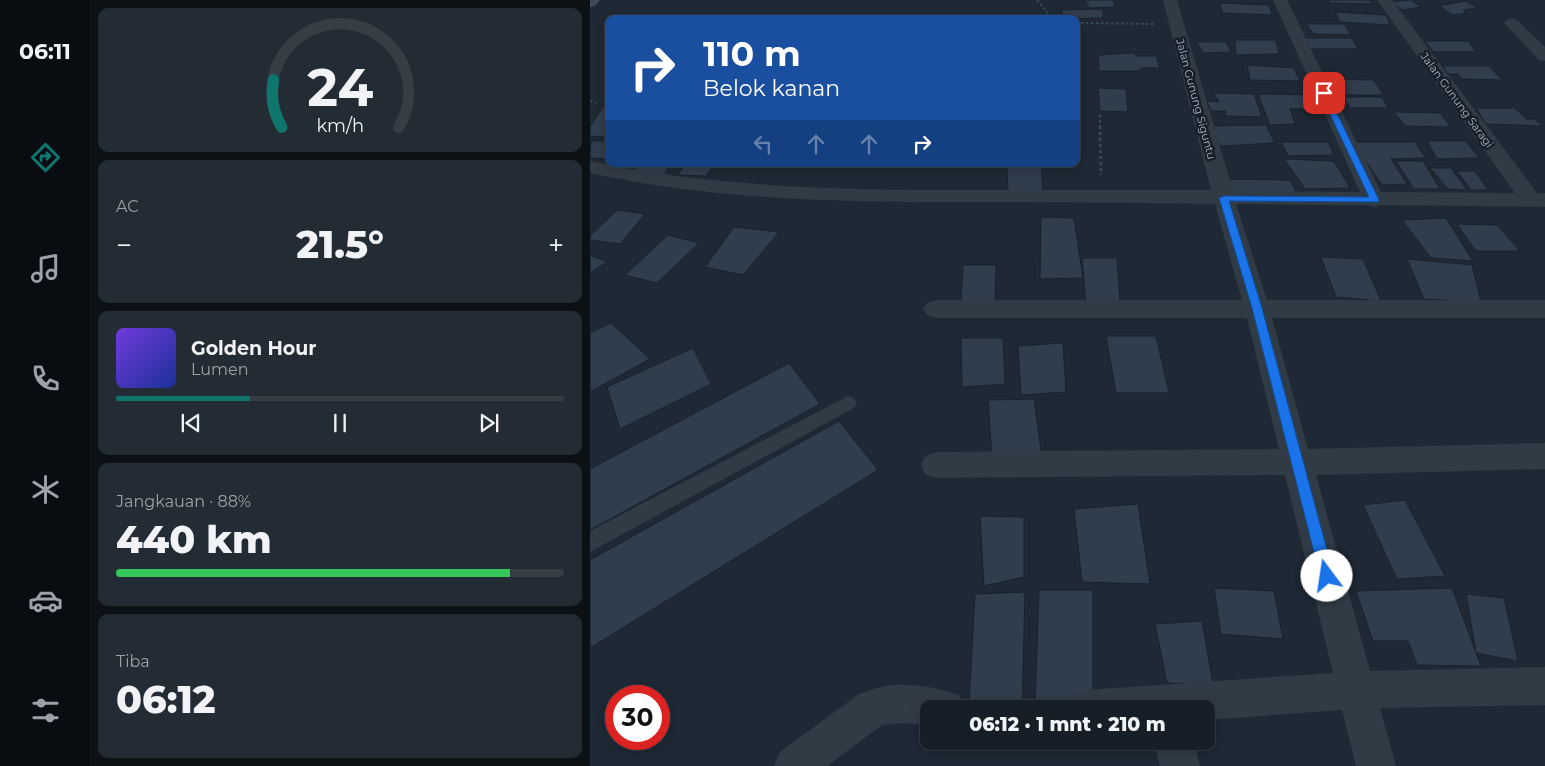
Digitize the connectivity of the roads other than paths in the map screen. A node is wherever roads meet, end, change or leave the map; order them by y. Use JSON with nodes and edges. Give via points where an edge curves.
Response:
{"nodes":[{"id":1,"x":593,"y":0,"type":"edge"},
{"id":2,"x":1170,"y":0,"type":"edge"},
{"id":3,"x":1280,"y":0,"type":"edge"},
{"id":4,"x":1384,"y":0,"type":"edge"},
{"id":5,"x":590,"y":3,"type":"edge"},
{"id":6,"x":1512,"y":23,"type":"dead end"},
{"id":7,"x":1545,"y":56,"type":"edge"},
{"id":8,"x":590,"y":167,"type":"edge"},
{"id":9,"x":621,"y":168,"type":"edge"},
{"id":10,"x":1224,"y":198,"type":"junction"},
{"id":11,"x":1374,"y":200,"type":"junction"},
{"id":12,"x":1538,"y":200,"type":"edge"},
{"id":13,"x":1257,"y":308,"type":"junction"},
{"id":14,"x":936,"y":309,"type":"dead end"},
{"id":15,"x":1545,"y":309,"type":"edge"},
{"id":16,"x":848,"y":403,"type":"dead end"},
{"id":17,"x":1545,"y":456,"type":"edge"},
{"id":18,"x":1298,"y":462,"type":"junction"},
{"id":19,"x":936,"y":465,"type":"dead end"},
{"id":20,"x":590,"y":542,"type":"edge"},
{"id":21,"x":1545,"y":686,"type":"edge"},
{"id":22,"x":1356,"y":690,"type":"junction"},
{"id":23,"x":1215,"y":702,"type":"edge"},
{"id":24,"x":920,"y":704,"type":"edge"},
{"id":25,"x":1176,"y":750,"type":"edge"},
{"id":26,"x":794,"y":766,"type":"edge"},
{"id":27,"x":1180,"y":766,"type":"edge"},
{"id":28,"x":1376,"y":766,"type":"edge"}],
"edges":[{"from":1,"to":5,"type":"street"},
{"from":2,"to":10,"type":"street","name":"Jalan Gunung Siguntu"},
{"from":3,"to":11,"type":"street"},
{"from":4,"to":12,"type":"street","name":"Jalan Gunung Saragi"},
{"from":6,"to":7,"type":"street"},
{"from":8,"to":9,"type":"street"},
{"from":9,"to":10,"type":"street","via":[[781,193]]},
{"from":10,"to":11,"type":"street"},
{"from":10,"to":13,"type":"street","name":"Jalan Gunung Siguntu"},
{"from":11,"to":12,"type":"street"},
{"from":13,"to":14,"type":"street"},
{"from":13,"to":15,"type":"street"},
{"from":13,"to":18,"type":"street","name":"Jalan Gunung Siguntu"},
{"from":16,"to":20,"type":"lane"},
{"from":17,"to":18,"type":"street"},
{"from":18,"to":19,"type":"street"},
{"from":18,"to":22,"type":"street","name":"Jalan Gunung Siguntu"},
{"from":21,"to":22,"type":"street"},
{"from":22,"to":23,"type":"street"},
{"from":22,"to":28,"type":"street","name":"Jalan Gunung Siguntu"},
{"from":24,"to":26,"type":"street","via":[[885,704],[873,708]]},
{"from":25,"to":27,"type":"street"}]}
